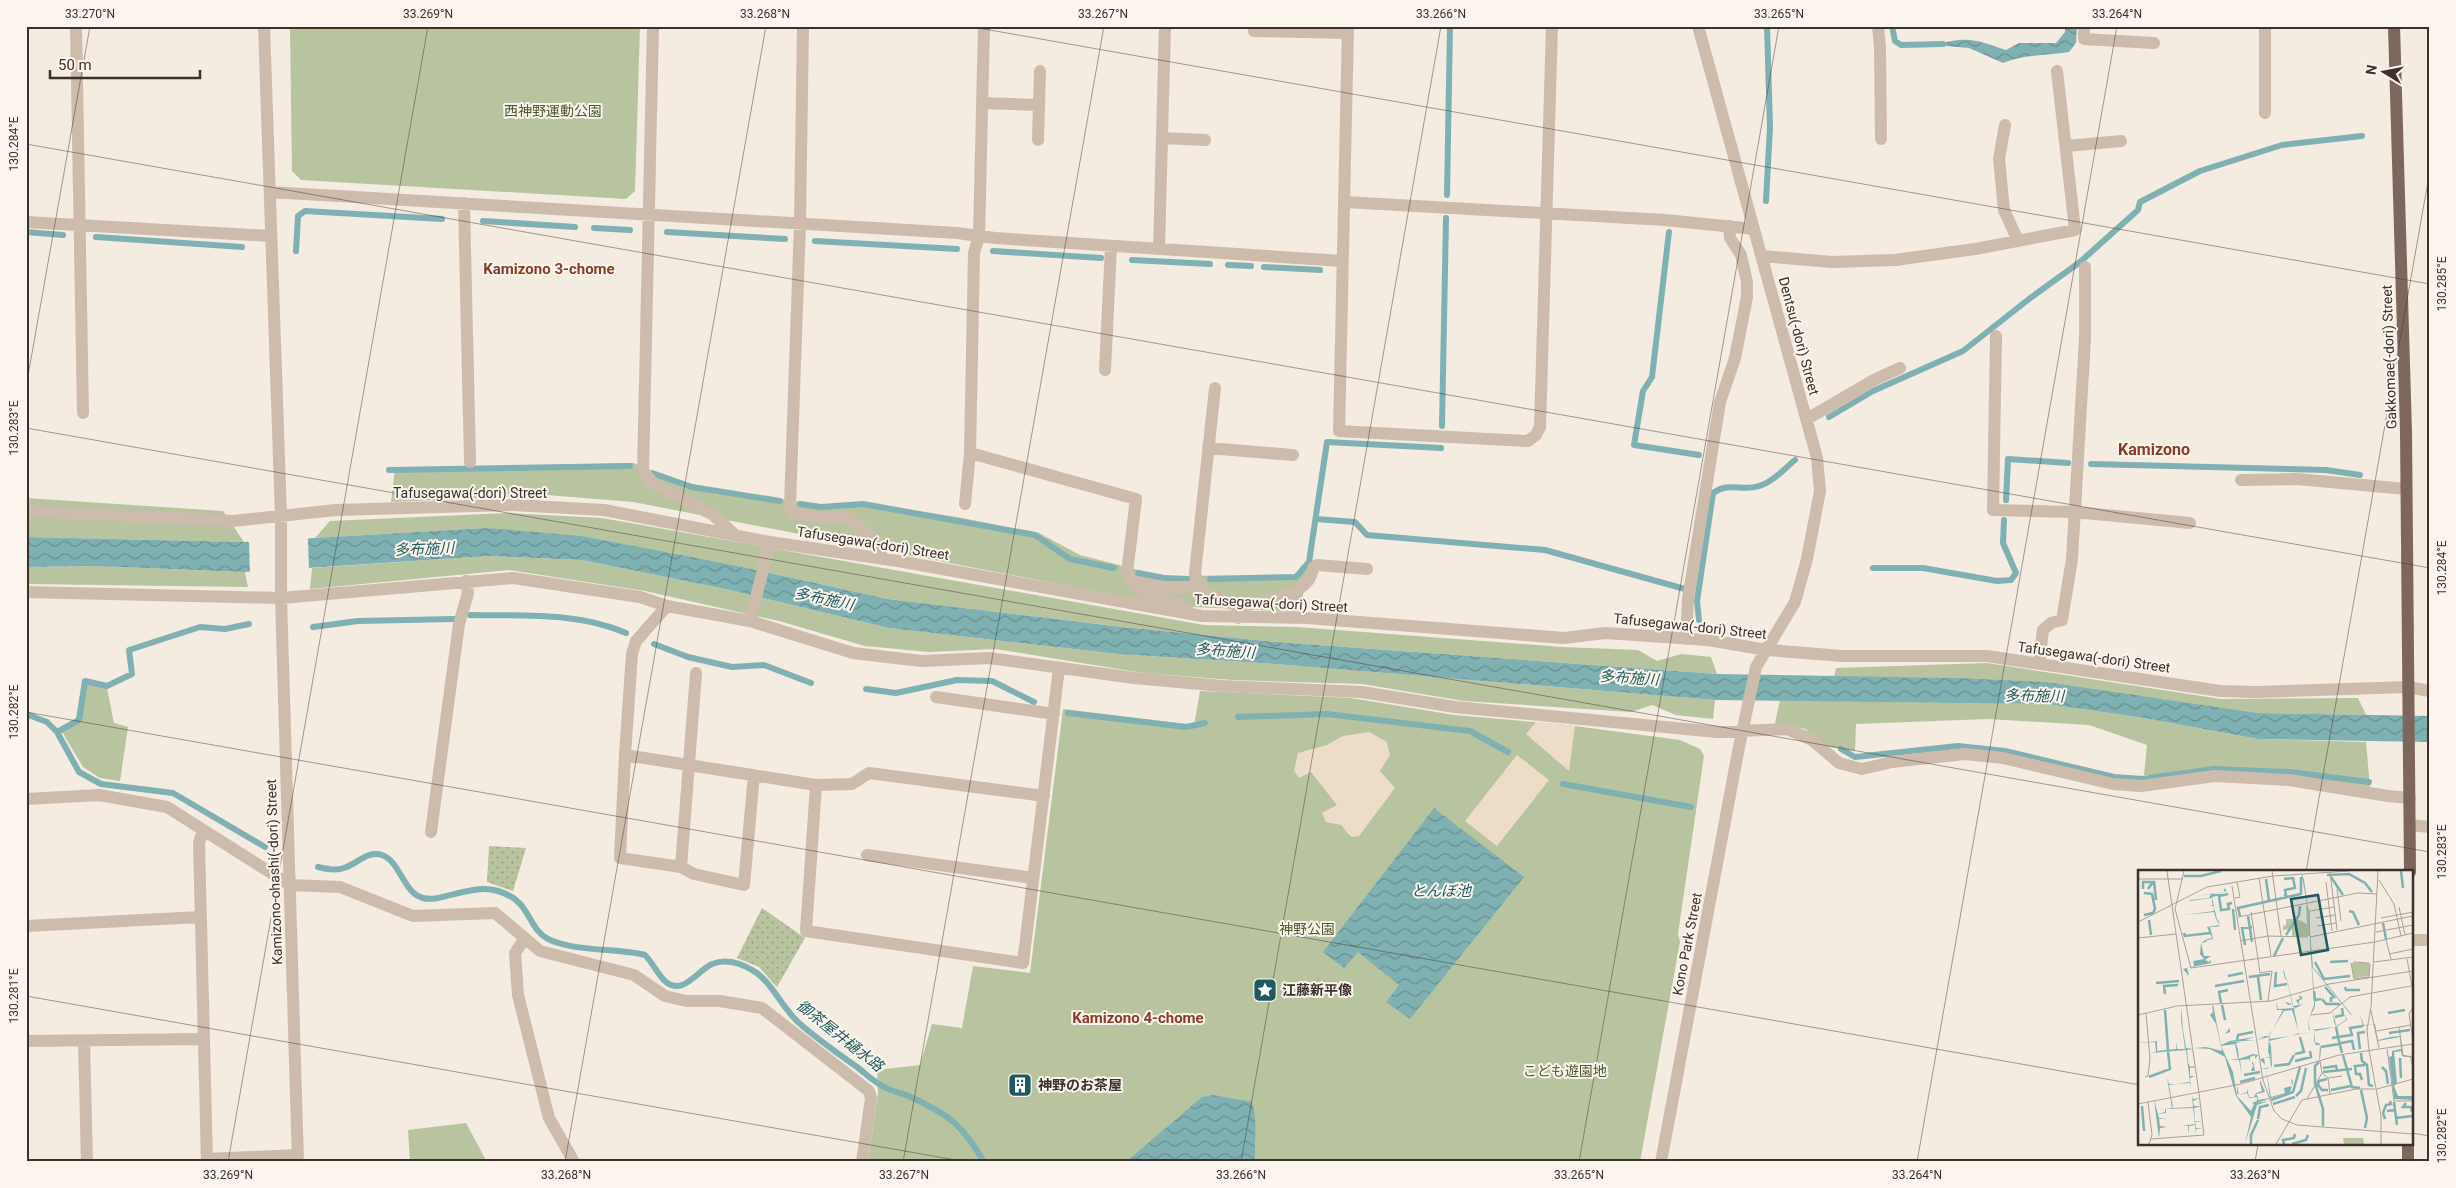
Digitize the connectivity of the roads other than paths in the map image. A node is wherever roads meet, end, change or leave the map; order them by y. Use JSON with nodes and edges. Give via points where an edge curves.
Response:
{"nodes":[{"id":1,"x":76,"y":26,"type":"edge"},
{"id":2,"x":264,"y":26,"type":"edge"},
{"id":3,"x":653,"y":26,"type":"edge"},
{"id":4,"x":803,"y":26,"type":"edge"},
{"id":5,"x":984,"y":26,"type":"edge"},
{"id":6,"x":1165,"y":26,"type":"edge"},
{"id":7,"x":1552,"y":26,"type":"edge"},
{"id":8,"x":1698,"y":26,"type":"edge"},
{"id":9,"x":1878,"y":26,"type":"edge"},
{"id":10,"x":2084,"y":26,"type":"edge"},
{"id":11,"x":2265,"y":26,"type":"edge"},
{"id":12,"x":2394,"y":26,"type":"edge"},
{"id":13,"x":1348,"y":30,"type":"edge"},
{"id":14,"x":1254,"y":32,"type":"dead end"},
{"id":15,"x":2154,"y":43,"type":"dead end"},
{"id":16,"x":1040,"y":71,"type":"dead end"},
{"id":17,"x":2057,"y":71,"type":"dead end"},
{"id":18,"x":982,"y":103,"type":"junction"},
{"id":19,"x":1039,"y":105,"type":"junction"},
{"id":20,"x":2265,"y":113,"type":"dead end"},
{"id":21,"x":2005,"y":125,"type":"dead end"},
{"id":22,"x":1162,"y":138,"type":"junction"},
{"id":23,"x":1881,"y":139,"type":"dead end"},
{"id":24,"x":1038,"y":140,"type":"dead end"},
{"id":25,"x":1205,"y":140,"type":"dead end"},
{"id":26,"x":2121,"y":141,"type":"dead end"},
{"id":27,"x":2066,"y":146,"type":"junction"},
{"id":28,"x":270,"y":192,"type":"junction"},
{"id":29,"x":1345,"y":202,"type":"junction"},
{"id":30,"x":464,"y":203,"type":"junction"},
{"id":31,"x":649,"y":213,"type":"junction"},
{"id":32,"x":1548,"y":213,"type":"junction"},
{"id":33,"x":26,"y":222,"type":"edge"},
{"id":34,"x":800,"y":223,"type":"junction"},
{"id":35,"x":79,"y":225,"type":"junction"},
{"id":36,"x":1729,"y":226,"type":"junction"},
{"id":37,"x":1754,"y":229,"type":"junction"},
{"id":38,"x":271,"y":236,"type":"junction"},
{"id":39,"x":979,"y":236,"type":"junction"},
{"id":40,"x":2018,"y":241,"type":"junction"},
{"id":41,"x":1111,"y":246,"type":"junction"},
{"id":42,"x":1159,"y":248,"type":"junction"},
{"id":43,"x":1762,"y":256,"type":"junction"},
{"id":44,"x":1342,"y":261,"type":"junction"},
{"id":45,"x":2085,"y":267,"type":"dead end"},
{"id":46,"x":1996,"y":336,"type":"dead end"},
{"id":47,"x":1900,"y":368,"type":"dead end"},
{"id":48,"x":1105,"y":370,"type":"dead end"},
{"id":49,"x":1214,"y":388,"type":"dead end"},
{"id":50,"x":83,"y":413,"type":"dead end"},
{"id":51,"x":1807,"y":419,"type":"junction"},
{"id":52,"x":1208,"y":448,"type":"junction"},
{"id":53,"x":970,"y":453,"type":"junction"},
{"id":54,"x":1293,"y":455,"type":"dead end"},
{"id":55,"x":470,"y":462,"type":"dead end"},
{"id":56,"x":2241,"y":480,"type":"dead end"},
{"id":57,"x":2406,"y":489,"type":"junction"},
{"id":58,"x":965,"y":504,"type":"dead end"},
{"id":59,"x":26,"y":512,"type":"edge"},
{"id":60,"x":2074,"y":512,"type":"junction"},
{"id":61,"x":280,"y":516,"type":"junction"},
{"id":62,"x":2190,"y":523,"type":"dead end"},
{"id":63,"x":735,"y":535,"type":"junction"},
{"id":64,"x":770,"y":542,"type":"junction"},
{"id":65,"x":883,"y":559,"type":"junction"},
{"id":66,"x":1367,"y":568,"type":"dead end"},
{"id":67,"x":1130,"y":581,"type":"junction"},
{"id":68,"x":466,"y":582,"type":"junction"},
{"id":69,"x":1198,"y":587,"type":"junction"},
{"id":70,"x":26,"y":592,"type":"edge"},
{"id":71,"x":281,"y":598,"type":"junction"},
{"id":72,"x":667,"y":606,"type":"junction"},
{"id":73,"x":1239,"y":612,"type":"junction"},
{"id":74,"x":1202,"y":616,"type":"junction"},
{"id":75,"x":750,"y":620,"type":"junction"},
{"id":76,"x":1686,"y":639,"type":"junction"},
{"id":77,"x":1767,"y":650,"type":"junction"},
{"id":78,"x":2039,"y":664,"type":"junction"},
{"id":79,"x":1059,"y":668,"type":"junction"},
{"id":80,"x":696,"y":673,"type":"dead end"},
{"id":81,"x":2408,"y":687,"type":"junction"},
{"id":82,"x":2430,"y":692,"type":"edge"},
{"id":83,"x":936,"y":697,"type":"dead end"},
{"id":84,"x":1054,"y":714,"type":"junction"},
{"id":85,"x":1742,"y":731,"type":"junction"},
{"id":86,"x":625,"y":755,"type":"junction"},
{"id":87,"x":689,"y":765,"type":"junction"},
{"id":88,"x":754,"y":775,"type":"junction"},
{"id":89,"x":816,"y":785,"type":"junction"},
{"id":90,"x":1044,"y":796,"type":"junction"},
{"id":91,"x":2410,"y":798,"type":"junction"},
{"id":92,"x":26,"y":799,"type":"edge"},
{"id":93,"x":2410,"y":826,"type":"junction"},
{"id":94,"x":2430,"y":827,"type":"edge"},
{"id":95,"x":203,"y":830,"type":"junction"},
{"id":96,"x":431,"y":832,"type":"dead end"},
{"id":97,"x":867,"y":855,"type":"dead end"},
{"id":98,"x":681,"y":867,"type":"junction"},
{"id":99,"x":2410,"y":870,"type":"edge"},
{"id":100,"x":1034,"y":878,"type":"junction"},
{"id":101,"x":290,"y":885,"type":"junction"},
{"id":102,"x":201,"y":917,"type":"junction"},
{"id":103,"x":26,"y":926,"type":"edge"},
{"id":104,"x":525,"y":938,"type":"junction"},
{"id":105,"x":2414,"y":940,"type":"edge"},
{"id":106,"x":2430,"y":940,"type":"edge"},
{"id":107,"x":204,"y":1039,"type":"junction"},
{"id":108,"x":26,"y":1041,"type":"edge"},
{"id":109,"x":84,"y":1041,"type":"junction"},
{"id":110,"x":2408,"y":1146,"type":"edge"},
{"id":111,"x":297,"y":1158,"type":"edge"},
{"id":112,"x":207,"y":1160,"type":"edge"},
{"id":113,"x":87,"y":1162,"type":"edge"},
{"id":114,"x":574,"y":1162,"type":"edge"},
{"id":115,"x":862,"y":1162,"type":"edge"},
{"id":116,"x":1661,"y":1162,"type":"edge"},
{"id":117,"x":2408,"y":1162,"type":"edge"}],
"edges":[{"from":1,"to":35,"type":"street"},
{"from":2,"to":28,"type":"street","name":"Kamizono-ohashi(-dori) Street"},
{"from":3,"to":31,"type":"street"},
{"from":4,"to":34,"type":"street"},
{"from":5,"to":18,"type":"street"},
{"from":6,"to":22,"type":"street"},
{"from":7,"to":32,"type":"street"},
{"from":8,"to":37,"type":"street","name":"Dentsu(-dori) Street"},
{"from":9,"to":23,"type":"street"},
{"from":10,"to":15,"type":"street","via":[[2084,39]]},
{"from":11,"to":20,"type":"street"},
{"from":12,"to":57,"type":"main road","name":"Gakkomae(-dori) Street"},
{"from":13,"to":14,"type":"street"},
{"from":13,"to":29,"type":"street"},
{"from":16,"to":19,"type":"street"},
{"from":17,"to":27,"type":"street"},
{"from":18,"to":19,"type":"street"},
{"from":18,"to":39,"type":"street"},
{"from":19,"to":24,"type":"street"},
{"from":21,"to":40,"type":"street","via":[[1999,159],[2004,210]]},
{"from":22,"to":25,"type":"street"},
{"from":22,"to":42,"type":"street"},
{"from":26,"to":27,"type":"street"},
{"from":27,"to":40,"type":"street","via":[[2074,230]]},
{"from":28,"to":30,"type":"street"},
{"from":28,"to":38,"type":"street","name":"Kamizono-ohashi(-dori) Street"},
{"from":29,"to":32,"type":"street"},
{"from":29,"to":44,"type":"street"},
{"from":30,"to":31,"type":"street"},
{"from":30,"to":55,"type":"street"},
{"from":31,"to":34,"type":"street"},
{"from":31,"to":63,"type":"street","via":[[643,471],[654,484],[713,514]]},
{"from":32,"to":36,"type":"street"},
{"from":32,"to":44,"type":"street","via":[[1540,427],[1536,436],[1528,441],[1339,431]]},
{"from":33,"to":35,"type":"street"},
{"from":34,"to":39,"type":"street"},
{"from":34,"to":65,"type":"street","via":[[790,506],[793,512],[814,517],[849,518],[877,542]]},
{"from":35,"to":38,"type":"street"},
{"from":35,"to":50,"type":"street"},
{"from":36,"to":37,"type":"street"},
{"from":36,"to":76,"type":"street","via":[[1730,238],[1741,255],[1748,297],[1735,358],[1720,402],[1688,599]]},
{"from":37,"to":43,"type":"street","name":"Dentsu(-dori) Street"},
{"from":38,"to":61,"type":"street","name":"Kamizono-ohashi(-dori) Street"},
{"from":39,"to":41,"type":"street"},
{"from":39,"to":53,"type":"street","via":[[974,253]]},
{"from":40,"to":43,"type":"street","via":[[1895,260],[1832,262]]},
{"from":41,"to":42,"type":"street"},
{"from":41,"to":48,"type":"street"},
{"from":42,"to":44,"type":"street"},
{"from":43,"to":51,"type":"street","name":"Dentsu(-dori) Street"},
{"from":45,"to":60,"type":"street","via":[[2085,339]]},
{"from":46,"to":60,"type":"street","via":[[1993,510]]},
{"from":47,"to":51,"type":"street"},
{"from":49,"to":52,"type":"street"},
{"from":51,"to":77,"type":"street","name":"Dentsu(-dori) Street","via":[[1818,458],[1820,491],[1795,602]]},
{"from":52,"to":54,"type":"street"},
{"from":52,"to":69,"type":"street","via":[[1195,573]]},
{"from":53,"to":58,"type":"street"},
{"from":53,"to":67,"type":"street","via":[[1136,499],[1127,573]]},
{"from":56,"to":57,"type":"street","via":[[2297,479]]},
{"from":57,"to":81,"type":"main road","name":"Gakkomae(-dori) Street"},
{"from":59,"to":61,"type":"street","name":"Tafusegawa(-dori) Street","via":[[233,521]]},
{"from":60,"to":62,"type":"street"},
{"from":60,"to":78,"type":"street","via":[[2065,610],[2062,620],[2043,630]]},
{"from":61,"to":63,"type":"street","name":"Tafusegawa(-dori) Street","via":[[336,510],[512,506],[604,510]]},
{"from":61,"to":71,"type":"street","name":"Kamizono-ohashi(-dori) Street"},
{"from":63,"to":64,"type":"street","name":"Tafusegawa(-dori) Street"},
{"from":64,"to":65,"type":"street","name":"Tafusegawa(-dori) Street"},
{"from":64,"to":75,"type":"street"},
{"from":65,"to":74,"type":"street","name":"Tafusegawa(-dori) Street"},
{"from":66,"to":73,"type":"street","via":[[1318,565],[1304,586]]},
{"from":67,"to":69,"type":"street","via":[[1163,587]]},
{"from":67,"to":74,"type":"street","via":[[1142,593],[1182,605]]},
{"from":68,"to":71,"type":"street"},
{"from":68,"to":72,"type":"street","via":[[513,578],[640,597]]},
{"from":68,"to":96,"type":"street","via":[[468,592],[458,624]]},
{"from":69,"to":73,"type":"street"},
{"from":70,"to":71,"type":"street"},
{"from":71,"to":101,"type":"street","name":"Kamizono-ohashi(-dori) Street"},
{"from":72,"to":75,"type":"street"},
{"from":72,"to":86,"type":"street","via":[[636,641],[632,654]]},
{"from":73,"to":74,"type":"street","name":"Tafusegawa(-dori) Street"},
{"from":73,"to":76,"type":"street","name":"Tafusegawa(-dori) Street","via":[[1564,638],[1605,633]]},
{"from":75,"to":79,"type":"street","via":[[853,652],[921,661],[989,658]]},
{"from":76,"to":77,"type":"street","name":"Tafusegawa(-dori) Street"},
{"from":77,"to":78,"type":"street","name":"Tafusegawa(-dori) Street","via":[[1843,656],[1987,656]]},
{"from":77,"to":85,"type":"street","name":"Kono Park Street","via":[[1756,667]]},
{"from":78,"to":81,"type":"street","name":"Tafusegawa(-dori) Street","via":[[2220,690],[2256,692]]},
{"from":79,"to":84,"type":"street"},
{"from":79,"to":85,"type":"street","via":[[1222,686],[1362,692],[1454,707],[1717,732]]},
{"from":80,"to":87,"type":"street"},
{"from":81,"to":82,"type":"street","name":"Tafusegawa(-dori) Street"},
{"from":81,"to":91,"type":"main road","name":"Gakkomae(-dori) Street"},
{"from":83,"to":84,"type":"street"},
{"from":84,"to":90,"type":"street"},
{"from":85,"to":91,"type":"street","via":[[1786,729],[1812,740],[1839,763],[1862,769],[1892,762],[1965,754],[2003,758],[2113,784],[2141,786],[2215,776],[2289,780]]},
{"from":85,"to":116,"type":"street","name":"Kono Park Street"},
{"from":86,"to":87,"type":"street"},
{"from":86,"to":98,"type":"street","via":[[620,858]]},
{"from":87,"to":88,"type":"street"},
{"from":87,"to":98,"type":"street"},
{"from":88,"to":89,"type":"street"},
{"from":88,"to":98,"type":"street","via":[[744,885],[694,874]]},
{"from":89,"to":90,"type":"street","via":[[852,784],[870,774]]},
{"from":89,"to":100,"type":"street","via":[[806,931],[1023,963]]},
{"from":90,"to":100,"type":"street"},
{"from":91,"to":93,"type":"main road","name":"Gakkomae(-dori) Street"},
{"from":92,"to":95,"type":"street","via":[[99,795],[167,807]]},
{"from":93,"to":94,"type":"street"},
{"from":93,"to":99,"type":"main road","name":"Gakkomae(-dori) Street"},
{"from":95,"to":101,"type":"street"},
{"from":95,"to":102,"type":"street","via":[[199,843]]},
{"from":97,"to":100,"type":"street"},
{"from":101,"to":104,"type":"street","via":[[340,887],[413,916],[495,913]]},
{"from":101,"to":111,"type":"street","name":"Kamizono-ohashi(-dori) Street"},
{"from":102,"to":103,"type":"street"},
{"from":102,"to":107,"type":"street"},
{"from":104,"to":114,"type":"street","via":[[515,953],[518,995],[549,1118]]},
{"from":104,"to":115,"type":"street","via":[[540,951],[634,975],[665,996],[762,1008],[869,1091],[871,1098]]},
{"from":105,"to":106,"type":"street"},
{"from":107,"to":109,"type":"street"},
{"from":107,"to":112,"type":"street"},
{"from":108,"to":109,"type":"street"},
{"from":109,"to":113,"type":"street"},
{"from":110,"to":117,"type":"main road"},
{"from":111,"to":112,"type":"street"}]}
